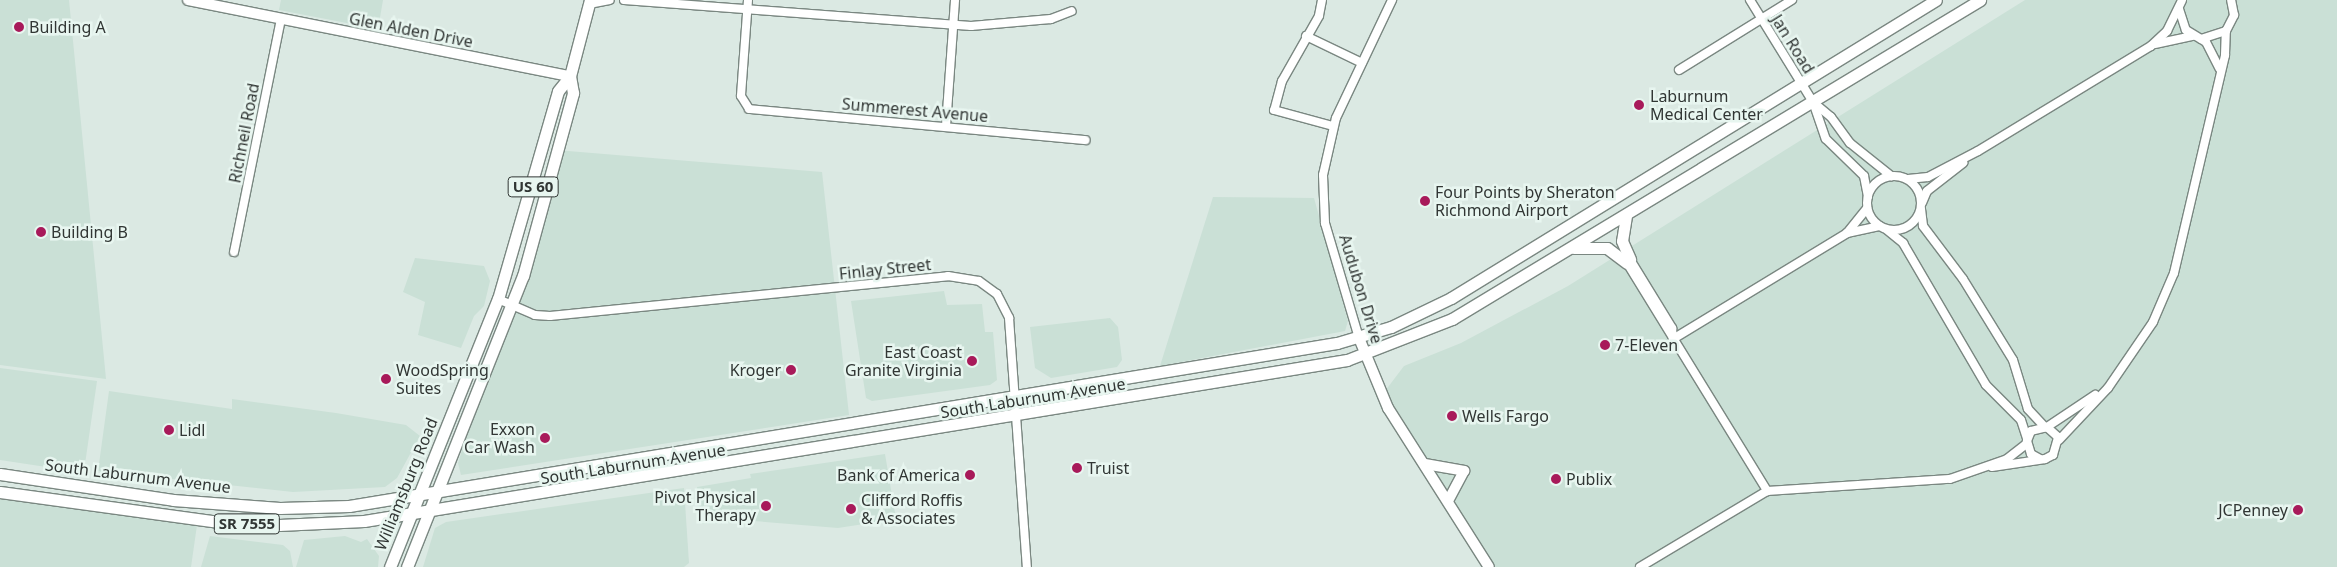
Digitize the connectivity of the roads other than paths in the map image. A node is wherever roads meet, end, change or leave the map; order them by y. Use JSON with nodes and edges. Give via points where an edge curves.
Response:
{"nodes":[{"id":1,"x":188,"y":0,"type":"edge"},
{"id":2,"x":610,"y":0,"type":"edge"},
{"id":3,"x":624,"y":0,"type":"edge"},
{"id":4,"x":748,"y":0,"type":"edge"},
{"id":5,"x":955,"y":0,"type":"edge"},
{"id":6,"x":1322,"y":0,"type":"edge"},
{"id":7,"x":1392,"y":0,"type":"edge"},
{"id":8,"x":1750,"y":0,"type":"edge"},
{"id":9,"x":1792,"y":0,"type":"edge"},
{"id":10,"x":1936,"y":0,"type":"edge"},
{"id":11,"x":1980,"y":0,"type":"edge"},
{"id":12,"x":2231,"y":0,"type":"edge"},
{"id":13,"x":590,"y":2,"type":"edge"},
{"id":14,"x":2181,"y":4,"type":"edge"},
{"id":15,"x":1072,"y":10,"type":"dead end"},
{"id":16,"x":747,"y":11,"type":"junction"},
{"id":17,"x":281,"y":19,"type":"junction"},
{"id":18,"x":1761,"y":19,"type":"junction"},
{"id":19,"x":952,"y":25,"type":"junction"},
{"id":20,"x":2226,"y":31,"type":"junction"},
{"id":21,"x":1306,"y":36,"type":"junction"},
{"id":22,"x":2197,"y":37,"type":"junction"},
{"id":23,"x":2151,"y":46,"type":"junction"},
{"id":24,"x":1362,"y":63,"type":"junction"},
{"id":25,"x":1679,"y":70,"type":"dead end"},
{"id":26,"x":2220,"y":71,"type":"junction"},
{"id":27,"x":570,"y":76,"type":"junction"},
{"id":28,"x":1801,"y":82,"type":"junction"},
{"id":29,"x":1813,"y":102,"type":"junction"},
{"id":30,"x":946,"y":126,"type":"junction"},
{"id":31,"x":1333,"y":126,"type":"junction"},
{"id":32,"x":1086,"y":140,"type":"dead end"},
{"id":33,"x":1978,"y":151,"type":"junction"},
{"id":34,"x":1891,"y":176,"type":"junction"},
{"id":35,"x":1908,"y":180,"type":"junction"},
{"id":36,"x":1868,"y":197,"type":"junction"},
{"id":37,"x":1921,"y":206,"type":"junction"},
{"id":38,"x":1868,"y":208,"type":"junction"},
{"id":39,"x":1626,"y":216,"type":"junction"},
{"id":40,"x":1879,"y":226,"type":"junction"},
{"id":41,"x":1887,"y":230,"type":"junction"},
{"id":42,"x":1847,"y":233,"type":"junction"},
{"id":43,"x":1572,"y":248,"type":"junction"},
{"id":44,"x":234,"y":252,"type":"dead end"},
{"id":45,"x":1629,"y":262,"type":"junction"},
{"id":46,"x":498,"y":299,"type":"junction"},
{"id":47,"x":512,"y":306,"type":"junction"},
{"id":48,"x":1359,"y":338,"type":"junction"},
{"id":49,"x":1673,"y":340,"type":"junction"},
{"id":50,"x":1366,"y":354,"type":"junction"},
{"id":51,"x":2115,"y":378,"type":"junction"},
{"id":52,"x":1016,"y":398,"type":"junction"},
{"id":53,"x":1018,"y":417,"type":"junction"},
{"id":54,"x":2046,"y":427,"type":"junction"},
{"id":55,"x":2059,"y":440,"type":"junction"},
{"id":56,"x":2027,"y":441,"type":"junction"},
{"id":57,"x":2040,"y":459,"type":"junction"},
{"id":58,"x":1425,"y":464,"type":"junction"},
{"id":59,"x":1988,"y":467,"type":"junction"},
{"id":60,"x":0,"y":474,"type":"edge"},
{"id":61,"x":90,"y":488,"type":"junction"},
{"id":62,"x":1767,"y":491,"type":"junction"},
{"id":63,"x":0,"y":492,"type":"edge"},
{"id":64,"x":434,"y":494,"type":"junction"},
{"id":65,"x":416,"y":497,"type":"junction"},
{"id":66,"x":1448,"y":501,"type":"junction"},
{"id":67,"x":88,"y":504,"type":"junction"},
{"id":68,"x":425,"y":514,"type":"junction"},
{"id":69,"x":408,"y":516,"type":"junction"},
{"id":70,"x":390,"y":567,"type":"edge"},
{"id":71,"x":407,"y":567,"type":"edge"},
{"id":72,"x":1027,"y":567,"type":"edge"},
{"id":73,"x":1489,"y":567,"type":"edge"},
{"id":74,"x":1640,"y":567,"type":"edge"}],
"edges":[{"from":1,"to":17,"type":"street","name":"Glen Alden Drive"},
{"from":2,"to":13,"type":"street"},
{"from":3,"to":16,"type":"street"},
{"from":4,"to":16,"type":"street"},
{"from":5,"to":19,"type":"street"},
{"from":6,"to":21,"type":"street"},
{"from":7,"to":24,"type":"street","name":"Audubon Drive"},
{"from":8,"to":18,"type":"street","name":"Jan Road"},
{"from":9,"to":18,"type":"street"},
{"from":10,"to":28,"type":"main road","name":"South Laburnum Avenue"},
{"from":11,"to":29,"type":"main road","name":"South Laburnum Avenue"},
{"from":12,"to":20,"type":"street","via":[[2234,15]]},
{"from":13,"to":27,"type":"main road","name":"Williamsburg Road","number":"US 60"},
{"from":14,"to":22,"type":"street","via":[[2182,23]]},
{"from":14,"to":23,"type":"street","via":[[2166,31]]},
{"from":15,"to":19,"type":"street","via":[[1051,19],[998,26]]},
{"from":16,"to":19,"type":"street"},
{"from":16,"to":30,"type":"street","name":"Summerest Avenue","via":[[743,105],[755,111]]},
{"from":17,"to":27,"type":"street","name":"Glen Alden Drive"},
{"from":17,"to":44,"type":"street","name":"Richneil Road"},
{"from":18,"to":25,"type":"street"},
{"from":18,"to":28,"type":"street","name":"Jan Road"},
{"from":19,"to":30,"type":"street"},
{"from":20,"to":22,"type":"street"},
{"from":20,"to":26,"type":"street"},
{"from":21,"to":24,"type":"street"},
{"from":21,"to":31,"type":"street","via":[[1282,81],[1274,110]]},
{"from":22,"to":23,"type":"street"},
{"from":22,"to":26,"type":"street","via":[[2217,56]]},
{"from":23,"to":33,"type":"street"},
{"from":24,"to":31,"type":"street","name":"Audubon Drive"},
{"from":26,"to":51,"type":"street","via":[[2174,273],[2153,322]]},
{"from":27,"to":46,"type":"main road","name":"Williamsburg Road","number":"US 60","via":[[558,91]]},
{"from":27,"to":47,"type":"main road","name":"Williamsburg Road","number":"US 60","via":[[574,93],[564,133]]},
{"from":28,"to":29,"type":"street","name":"Jan Road"},
{"from":28,"to":48,"type":"main road","name":"South Laburnum Avenue","via":[[1451,298]]},
{"from":29,"to":34,"type":"street","via":[[1831,117],[1850,143]]},
{"from":29,"to":36,"type":"street","via":[[1826,139],[1864,176]]},
{"from":29,"to":39,"type":"main road","name":"South Laburnum Avenue"},
{"from":30,"to":32,"type":"street","name":"Summerest Avenue"},
{"from":31,"to":48,"type":"street","name":"Audubon Drive","via":[[1324,161],[1323,201]]},
{"from":33,"to":35,"type":"street","via":[[1928,177]]},
{"from":33,"to":37,"type":"street","via":[[1927,191]]},
{"from":34,"to":35,"type":"street"},
{"from":34,"to":36,"type":"street","via":[[1876,183]]},
{"from":35,"to":37,"type":"street"},
{"from":36,"to":38,"type":"street"},
{"from":37,"to":41,"type":"street","via":[[1904,229]]},
{"from":37,"to":54,"type":"street","via":[[1923,226],[1964,279],[2013,360],[2028,409]]},
{"from":38,"to":40,"type":"street"},
{"from":38,"to":42,"type":"street"},
{"from":39,"to":43,"type":"main road","name":"South Laburnum Avenue"},
{"from":39,"to":45,"type":"main road","via":[[1623,248]]},
{"from":40,"to":41,"type":"street"},
{"from":40,"to":42,"type":"street"},
{"from":41,"to":56,"type":"street","via":[[1903,243],[1986,385],[2021,420]]},
{"from":42,"to":49,"type":"street"},
{"from":43,"to":45,"type":"main road","via":[[1607,248]]},
{"from":43,"to":50,"type":"main road","name":"South Laburnum Avenue","via":[[1439,327]]},
{"from":45,"to":49,"type":"street"},
{"from":46,"to":47,"type":"street","name":"Finlay Street"},
{"from":46,"to":65,"type":"main road","name":"Williamsburg Road","number":"US 60"},
{"from":47,"to":52,"type":"street","name":"Finlay Street","via":[[550,316],[948,276],[970,278],[990,288],[1008,312]]},
{"from":47,"to":64,"type":"main road","name":"Williamsburg Road","number":"US 60"},
{"from":48,"to":50,"type":"street","name":"Audubon Drive"},
{"from":48,"to":52,"type":"main road","name":"South Laburnum Avenue"},
{"from":49,"to":62,"type":"street"},
{"from":50,"to":53,"type":"main road","name":"South Laburnum Avenue"},
{"from":50,"to":58,"type":"street","name":"Audubon Drive","via":[[1388,408]]},
{"from":51,"to":54,"type":"street","via":[[2064,419]]},
{"from":51,"to":55,"type":"street"},
{"from":52,"to":53,"type":"street","name":"Finlay Street"},
{"from":52,"to":64,"type":"main road","name":"South Laburnum Avenue"},
{"from":53,"to":68,"type":"main road","name":"South Laburnum Avenue"},
{"from":53,"to":72,"type":"street","name":"Finlay Street"},
{"from":54,"to":55,"type":"street"},
{"from":54,"to":56,"type":"street","via":[[2036,428]]},
{"from":55,"to":57,"type":"street","via":[[2053,456]]},
{"from":56,"to":57,"type":"street"},
{"from":56,"to":59,"type":"street"},
{"from":57,"to":59,"type":"street"},
{"from":58,"to":66,"type":"street","name":"Audubon Drive"},
{"from":58,"to":66,"type":"street","via":[[1464,471]]},
{"from":59,"to":62,"type":"street","via":[[1950,479],[1902,484],[1826,484]]},
{"from":60,"to":61,"type":"main road","name":"South Laburnum Avenue","number":"SR 7555"},
{"from":61,"to":65,"type":"main road","name":"South Laburnum Avenue","number":"SR 7555","via":[[173,500],[280,508]]},
{"from":61,"to":67,"type":"street"},
{"from":62,"to":74,"type":"street"},
{"from":63,"to":67,"type":"main road","name":"South Laburnum Avenue","number":"SR 7555"},
{"from":64,"to":65,"type":"main road","name":"South Laburnum Avenue"},
{"from":64,"to":68,"type":"main road","name":"Williamsburg Road","number":"US 60"},
{"from":65,"to":69,"type":"main road","name":"Williamsburg Road","number":"US 60"},
{"from":66,"to":73,"type":"street","name":"Audubon Drive"},
{"from":67,"to":69,"type":"main road","name":"South Laburnum Avenue","number":"SR 7555","via":[[266,525]]},
{"from":68,"to":69,"type":"main road","name":"South Laburnum Avenue"},
{"from":68,"to":71,"type":"main road","name":"Williamsburg Road","number":"US 60"},
{"from":69,"to":70,"type":"main road","name":"Williamsburg Road","number":"US 60"}]}
